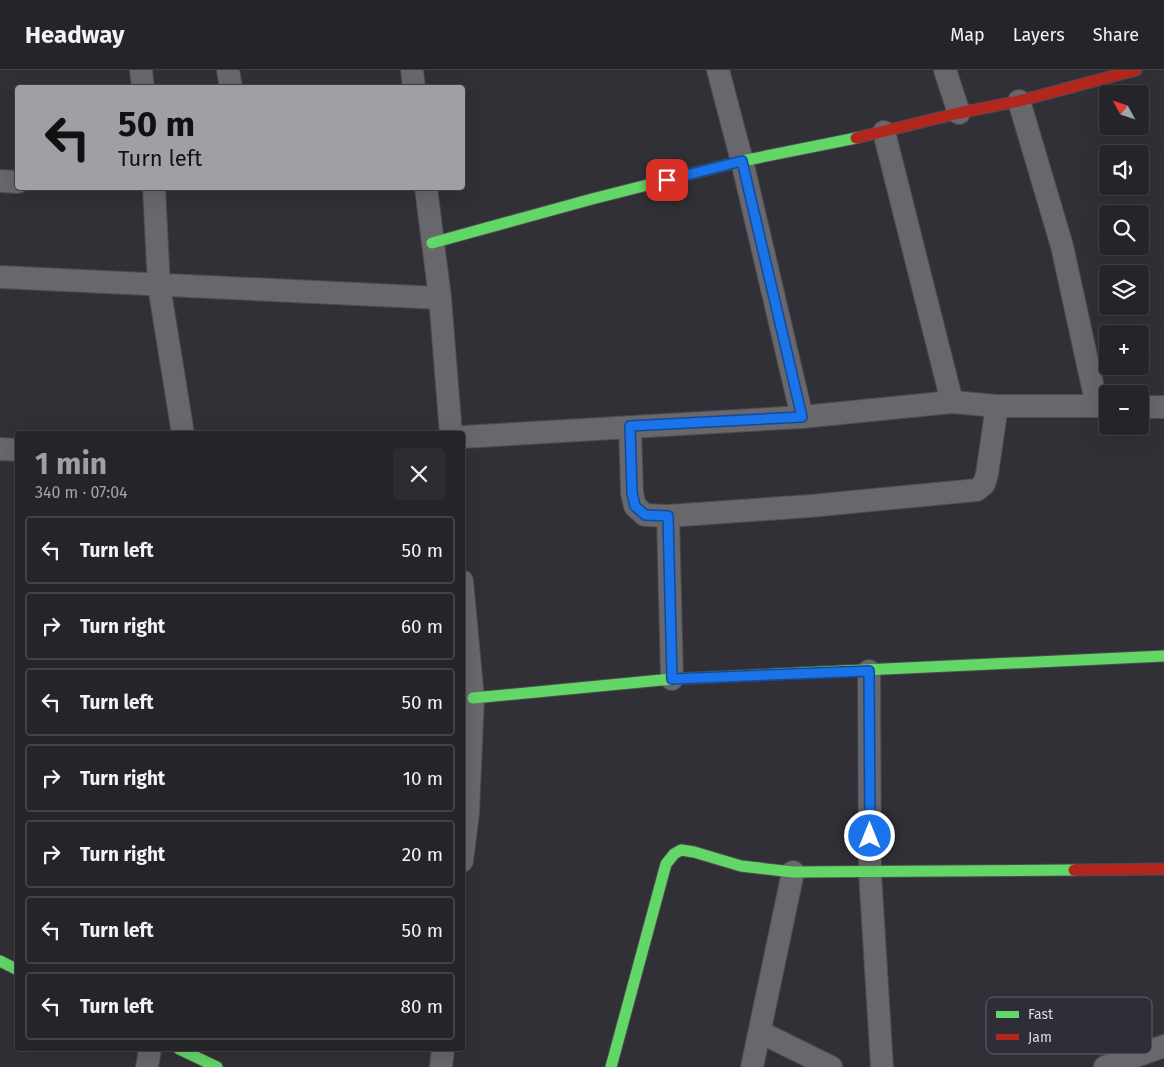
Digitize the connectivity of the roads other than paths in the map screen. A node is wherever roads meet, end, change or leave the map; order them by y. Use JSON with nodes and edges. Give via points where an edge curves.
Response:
{"nodes":[{"id":1,"x":142,"y":70,"type":"edge"},
{"id":2,"x":228,"y":70,"type":"edge"},
{"id":3,"x":412,"y":70,"type":"edge"},
{"id":4,"x":718,"y":70,"type":"edge"},
{"id":5,"x":945,"y":70,"type":"edge"},
{"id":6,"x":1136,"y":70,"type":"edge"},
{"id":7,"x":143,"y":85,"type":"edge"},
{"id":8,"x":230,"y":85,"type":"edge"},
{"id":9,"x":414,"y":85,"type":"edge"},
{"id":10,"x":1018,"y":101,"type":"junction"},
{"id":11,"x":958,"y":113,"type":"junction"},
{"id":12,"x":884,"y":132,"type":"junction"},
{"id":13,"x":742,"y":161,"type":"junction"},
{"id":14,"x":0,"y":181,"type":"edge"},
{"id":15,"x":15,"y":182,"type":"edge"},
{"id":16,"x":154,"y":190,"type":"edge"},
{"id":17,"x":426,"y":190,"type":"edge"},
{"id":18,"x":432,"y":243,"type":"junction"},
{"id":19,"x":0,"y":277,"type":"edge"},
{"id":20,"x":159,"y":286,"type":"junction"},
{"id":21,"x":440,"y":298,"type":"junction"},
{"id":22,"x":1099,"y":394,"type":"edge"},
{"id":23,"x":952,"y":402,"type":"junction"},
{"id":24,"x":997,"y":406,"type":"junction"},
{"id":25,"x":1099,"y":406,"type":"edge"},
{"id":26,"x":1164,"y":406,"type":"edge"},
{"id":27,"x":1149,"y":407,"type":"edge"},
{"id":28,"x":802,"y":417,"type":"junction"},
{"id":29,"x":630,"y":426,"type":"junction"},
{"id":30,"x":183,"y":431,"type":"edge"},
{"id":31,"x":451,"y":431,"type":"edge"},
{"id":32,"x":465,"y":437,"type":"edge"},
{"id":33,"x":0,"y":449,"type":"edge"},
{"id":34,"x":15,"y":450,"type":"edge"},
{"id":35,"x":668,"y":516,"type":"junction"},
{"id":36,"x":465,"y":613,"type":"edge"},
{"id":37,"x":1164,"y":656,"type":"edge"},
{"id":38,"x":869,"y":671,"type":"junction"},
{"id":39,"x":672,"y":679,"type":"junction"},
{"id":40,"x":473,"y":698,"type":"junction"},
{"id":41,"x":465,"y":837,"type":"edge"},
{"id":42,"x":1164,"y":868,"type":"edge"},
{"id":43,"x":794,"y":872,"type":"junction"},
{"id":44,"x":870,"y":872,"type":"junction"},
{"id":45,"x":0,"y":962,"type":"edge"},
{"id":46,"x":15,"y":969,"type":"edge"},
{"id":47,"x":760,"y":1032,"type":"junction"},
{"id":48,"x":1164,"y":1046,"type":"edge"},
{"id":49,"x":1152,"y":1050,"type":"edge"},
{"id":50,"x":150,"y":1051,"type":"edge"},
{"id":51,"x":183,"y":1051,"type":"edge"},
{"id":52,"x":443,"y":1051,"type":"edge"},
{"id":53,"x":1142,"y":1054,"type":"edge"},
{"id":54,"x":147,"y":1067,"type":"edge"},
{"id":55,"x":217,"y":1067,"type":"edge"},
{"id":56,"x":441,"y":1067,"type":"edge"},
{"id":57,"x":611,"y":1067,"type":"edge"},
{"id":58,"x":752,"y":1067,"type":"edge"},
{"id":59,"x":832,"y":1067,"type":"edge"},
{"id":60,"x":882,"y":1067,"type":"edge"},
{"id":61,"x":1105,"y":1067,"type":"edge"}],
"edges":[{"from":1,"to":7,"type":"street"},
{"from":2,"to":8,"type":"street"},
{"from":3,"to":9,"type":"street"},
{"from":4,"to":13,"type":"street"},
{"from":5,"to":11,"type":"street"},
{"from":6,"to":10,"type":"street"},
{"from":10,"to":11,"type":"street"},
{"from":10,"to":22,"type":"street","via":[[1062,246]]},
{"from":11,"to":12,"type":"street"},
{"from":12,"to":13,"type":"street"},
{"from":12,"to":23,"type":"street"},
{"from":13,"to":18,"type":"street"},
{"from":13,"to":28,"type":"street"},
{"from":14,"to":15,"type":"street"},
{"from":16,"to":20,"type":"street"},
{"from":17,"to":18,"type":"street"},
{"from":18,"to":21,"type":"street"},
{"from":19,"to":20,"type":"street"},
{"from":20,"to":21,"type":"street"},
{"from":20,"to":30,"type":"street"},
{"from":21,"to":31,"type":"street"},
{"from":23,"to":24,"type":"street"},
{"from":23,"to":28,"type":"street"},
{"from":24,"to":25,"type":"street"},
{"from":24,"to":35,"type":"street","via":[[987,474],[984,484],[977,490]]},
{"from":26,"to":27,"type":"street"},
{"from":28,"to":29,"type":"street"},
{"from":29,"to":32,"type":"street"},
{"from":29,"to":35,"type":"street","via":[[635,506],[645,515]]},
{"from":33,"to":34,"type":"street"},
{"from":35,"to":39,"type":"street"},
{"from":36,"to":40,"type":"street"},
{"from":37,"to":38,"type":"street"},
{"from":38,"to":39,"type":"street"},
{"from":38,"to":44,"type":"street"},
{"from":39,"to":40,"type":"street"},
{"from":40,"to":41,"type":"street"},
{"from":42,"to":44,"type":"street"},
{"from":43,"to":44,"type":"street"},
{"from":43,"to":47,"type":"street"},
{"from":43,"to":57,"type":"street","via":[[741,866],[681,850],[674,854],[666,864]]},
{"from":44,"to":60,"type":"street"},
{"from":45,"to":46,"type":"street"},
{"from":47,"to":58,"type":"street"},
{"from":47,"to":59,"type":"street"},
{"from":48,"to":49,"type":"street"},
{"from":50,"to":54,"type":"street"},
{"from":51,"to":55,"type":"street"},
{"from":52,"to":56,"type":"street"},
{"from":53,"to":61,"type":"street"}]}
